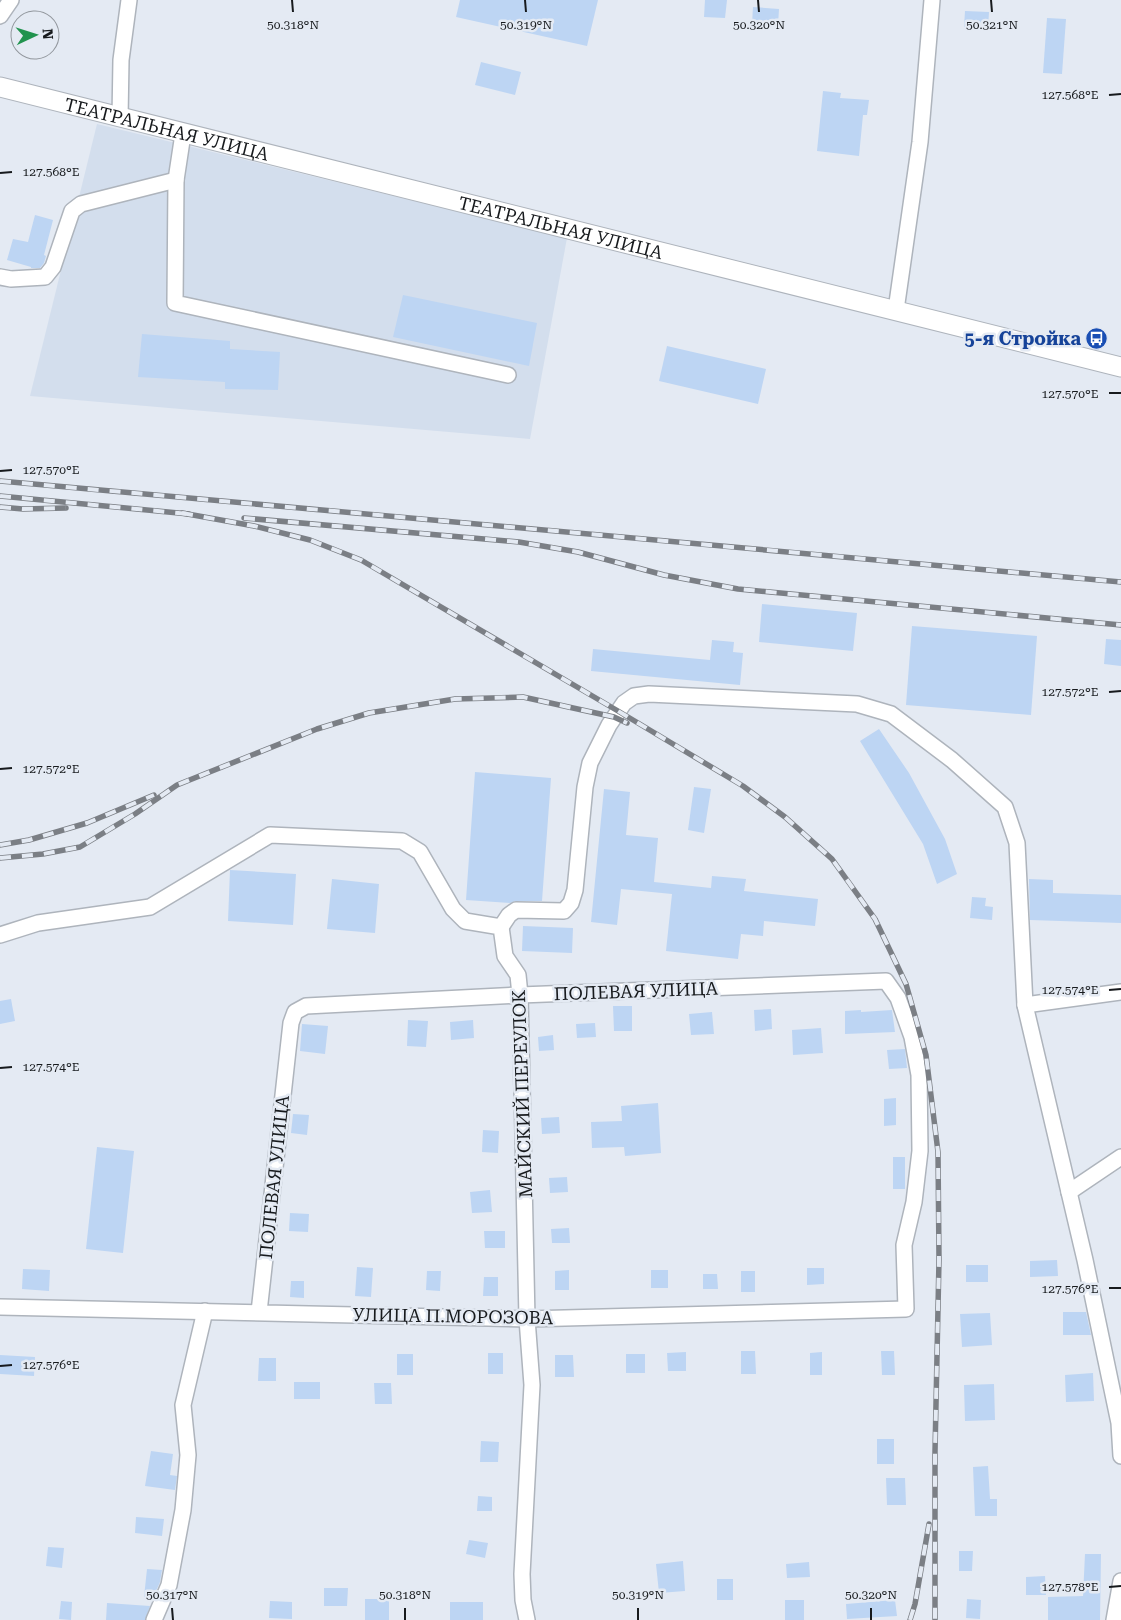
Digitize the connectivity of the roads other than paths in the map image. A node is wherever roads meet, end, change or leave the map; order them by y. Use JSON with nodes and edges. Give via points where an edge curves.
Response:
{"nodes":[{"id":1,"x":12,"y":0,"type":"edge"},
{"id":2,"x":129,"y":0,"type":"edge"},
{"id":3,"x":932,"y":0,"type":"edge"},
{"id":4,"x":0,"y":16,"type":"edge"},
{"id":5,"x":0,"y":87,"type":"edge"},
{"id":6,"x":120,"y":118,"type":"junction"},
{"id":7,"x":183,"y":134,"type":"junction"},
{"id":8,"x":176,"y":180,"type":"junction"},
{"id":9,"x":0,"y":278,"type":"edge"},
{"id":10,"x":896,"y":310,"type":"junction"},
{"id":11,"x":1121,"y":367,"type":"edge"},
{"id":12,"x":508,"y":375,"type":"dead end"},
{"id":13,"x":502,"y":927,"type":"junction"},
{"id":14,"x":0,"y":935,"type":"edge"},
{"id":15,"x":1121,"y":992,"type":"edge"},
{"id":16,"x":520,"y":995,"type":"junction"},
{"id":17,"x":1024,"y":1005,"type":"junction"},
{"id":18,"x":1121,"y":1157,"type":"edge"},
{"id":19,"x":1069,"y":1192,"type":"junction"},
{"id":20,"x":0,"y":1307,"type":"edge"},
{"id":21,"x":906,"y":1309,"type":"joint"},
{"id":22,"x":205,"y":1311,"type":"junction"},
{"id":23,"x":259,"y":1312,"type":"junction"},
{"id":24,"x":527,"y":1319,"type":"junction"},
{"id":25,"x":1121,"y":1456,"type":"edge"},
{"id":26,"x":1121,"y":1581,"type":"edge"},
{"id":27,"x":154,"y":1620,"type":"edge"},
{"id":28,"x":527,"y":1620,"type":"edge"},
{"id":29,"x":1114,"y":1620,"type":"edge"}],
"edges":[{"from":1,"to":4,"type":"street"},
{"from":2,"to":6,"type":"street","via":[[121,60]]},
{"from":3,"to":10,"type":"street","via":[[920,142]]},
{"from":5,"to":6,"type":"main road","name":"ТЕАТРАЛЬНАЯ УЛИЦА"},
{"from":6,"to":7,"type":"main road","name":"ТЕАТРАЛЬНАЯ УЛИЦА"},
{"from":7,"to":8,"type":"street"},
{"from":7,"to":10,"type":"main road","name":"ТЕАТРАЛЬНАЯ УЛИЦА"},
{"from":8,"to":9,"type":"street","via":[[81,204],[72,211],[52,267],[45,277]]},
{"from":8,"to":12,"type":"street","via":[[175,303]]},
{"from":10,"to":11,"type":"main road","name":"ТЕАТРАЛЬНАЯ УЛИЦА"},
{"from":13,"to":14,"type":"street","via":[[465,920],[453,910],[420,852],[402,841],[270,835],[150,907],[38,923]]},
{"from":13,"to":16,"type":"street","name":"МАЙСКИЙ ПЕРЕУЛОК","via":[[505,956],[518,975]]},
{"from":13,"to":17,"type":"street","via":[[516,910],[564,911],[572,903],[590,763],[618,711],[634,696],[649,694],[857,704],[890,714],[952,760],[1005,807],[1018,843]]},
{"from":15,"to":17,"type":"street"},
{"from":16,"to":21,"type":"street","name":"ПОЛЕВАЯ УЛИЦА","via":[[886,981],[898,998],[912,1037],[919,1075],[920,1151],[914,1202],[904,1245]]},
{"from":16,"to":23,"type":"street","name":"ПОЛЕВАЯ УЛИЦА","via":[[306,1006],[295,1012],[290,1023]]},
{"from":16,"to":24,"type":"street","name":"МАЙСКИЙ ПЕРЕУЛОК"},
{"from":17,"to":19,"type":"street"},
{"from":18,"to":19,"type":"street"},
{"from":19,"to":25,"type":"street","via":[[1119,1423]]},
{"from":20,"to":22,"type":"street","name":"УЛИЦА П.МОРОЗОВА"},
{"from":21,"to":24,"type":"street","name":"УЛИЦА П.МОРОЗОВА"},
{"from":22,"to":23,"type":"street","name":"УЛИЦА П.МОРОЗОВА"},
{"from":22,"to":27,"type":"street","via":[[183,1405],[188,1455],[184,1510],[169,1585]]},
{"from":23,"to":24,"type":"street","name":"УЛИЦА П.МОРОЗОВА"},
{"from":24,"to":28,"type":"street","name":"МАЙСКИЙ ПЕРЕУЛОК","via":[[532,1385],[522,1574]]},
{"from":26,"to":29,"type":"street"}]}
